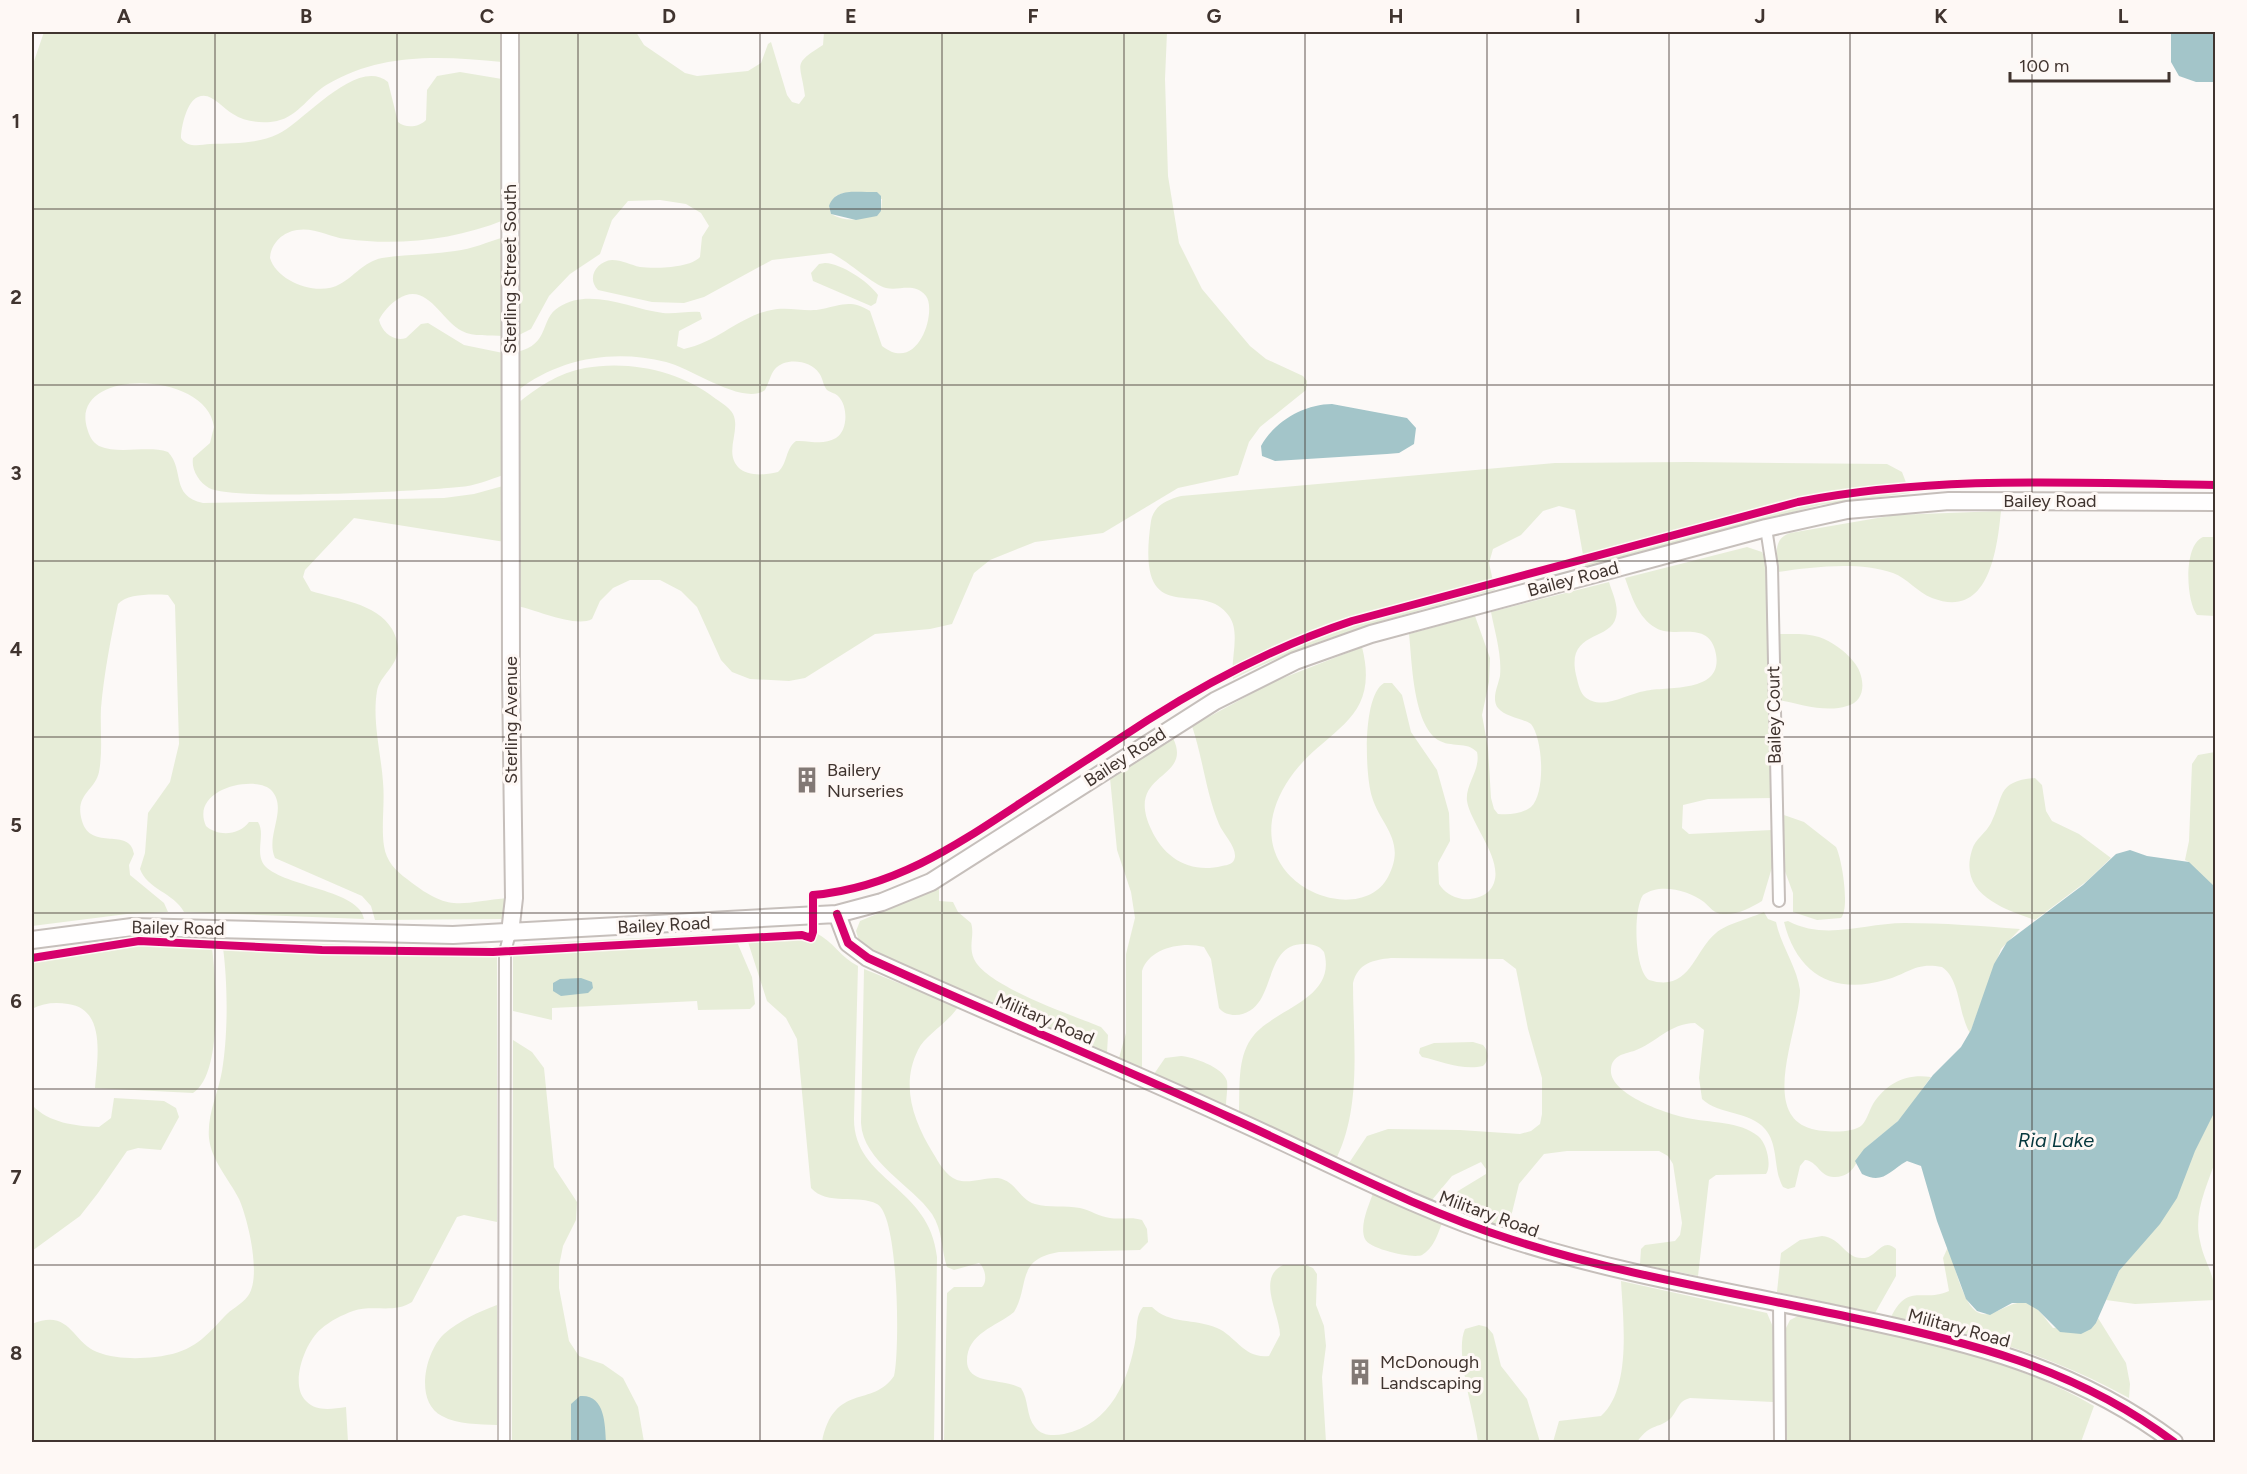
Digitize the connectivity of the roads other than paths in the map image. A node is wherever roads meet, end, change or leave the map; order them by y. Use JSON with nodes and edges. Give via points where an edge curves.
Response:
{"nodes":[{"id":1,"x":510,"y":32,"type":"edge"},
{"id":2,"x":2216,"y":502,"type":"edge"},
{"id":3,"x":511,"y":507,"type":"joint"},
{"id":4,"x":1766,"y":528,"type":"junction"},
{"id":5,"x":1779,"y":902,"type":"dead end"},
{"id":6,"x":837,"y":914,"type":"junction"},
{"id":7,"x":510,"y":933,"type":"junction"},
{"id":8,"x":32,"y":940,"type":"edge"},
{"id":9,"x":1779,"y":1302,"type":"junction"},
{"id":10,"x":504,"y":1443,"type":"edge"},
{"id":11,"x":1780,"y":1443,"type":"edge"},
{"id":12,"x":2174,"y":1443,"type":"edge"}],
"edges":[{"from":1,"to":3,"type":"street","name":"Sterling Street South"},
{"from":2,"to":4,"type":"street","name":"Bailey Road","via":[[1923,502],[1847,510]]},
{"from":3,"to":7,"type":"street","name":"Sterling Avenue","via":[[514,898]]},
{"from":4,"to":5,"type":"street","name":"Bailey Court","via":[[1772,567]]},
{"from":4,"to":6,"type":"street","name":"Bailey Road","via":[[1374,633],[1307,656],[1204,707],[938,878],[893,899]]},
{"from":6,"to":7,"type":"street","name":"Bailey Road"},
{"from":6,"to":9,"type":"street","name":"Military Road","via":[[848,943],[868,958],[1451,1218],[1554,1252]]},
{"from":7,"to":8,"type":"street","name":"Bailey Road","via":[[404,934],[143,926]]},
{"from":7,"to":10,"type":"street","via":[[505,952]]},
{"from":9,"to":11,"type":"street"},
{"from":9,"to":12,"type":"street","name":"Military Road","via":[[1944,1337],[2011,1356],[2099,1395]]}]}
